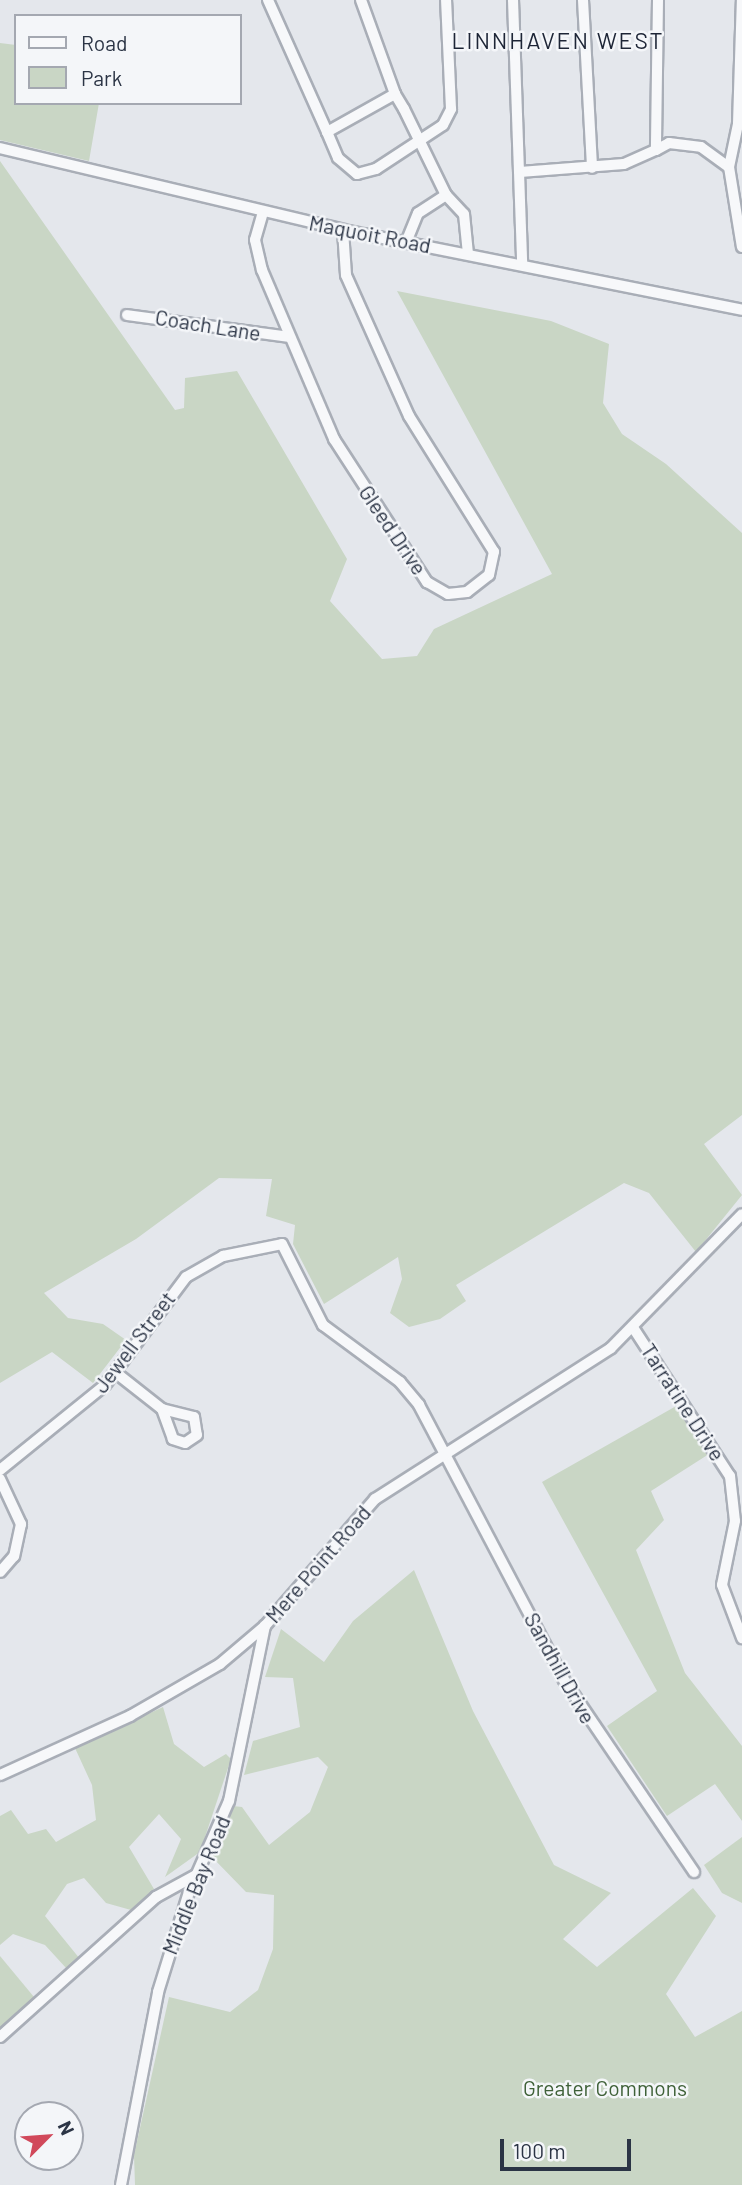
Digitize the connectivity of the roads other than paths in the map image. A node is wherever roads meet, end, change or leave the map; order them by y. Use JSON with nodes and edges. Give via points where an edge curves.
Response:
{"nodes":[{"id":1,"x":268,"y":0,"type":"edge"},
{"id":2,"x":361,"y":0,"type":"edge"},
{"id":3,"x":446,"y":0,"type":"edge"},
{"id":4,"x":513,"y":0,"type":"edge"},
{"id":5,"x":583,"y":0,"type":"edge"},
{"id":6,"x":657,"y":0,"type":"edge"},
{"id":7,"x":742,"y":0,"type":"edge"},
{"id":8,"x":395,"y":94,"type":"junction"},
{"id":9,"x":327,"y":132,"type":"junction"},
{"id":10,"x":420,"y":141,"type":"junction"},
{"id":11,"x":0,"y":148,"type":"edge"},
{"id":12,"x":656,"y":149,"type":"junction"},
{"id":13,"x":729,"y":167,"type":"junction"},
{"id":14,"x":592,"y":168,"type":"junction"},
{"id":15,"x":520,"y":172,"type":"junction"},
{"id":16,"x":446,"y":195,"type":"junction"},
{"id":17,"x":263,"y":212,"type":"junction"},
{"id":18,"x":343,"y":230,"type":"junction"},
{"id":19,"x":406,"y":242,"type":"junction"},
{"id":20,"x":742,"y":247,"type":"edge"},
{"id":21,"x":468,"y":254,"type":"junction"},
{"id":22,"x":522,"y":263,"type":"junction"},
{"id":23,"x":742,"y":310,"type":"edge"},
{"id":24,"x":127,"y":315,"type":"dead end"},
{"id":25,"x":289,"y":337,"type":"junction"},
{"id":26,"x":742,"y":1214,"type":"edge"},
{"id":27,"x":282,"y":1244,"type":"joint"},
{"id":28,"x":634,"y":1329,"type":"junction"},
{"id":29,"x":115,"y":1372,"type":"junction"},
{"id":30,"x":162,"y":1409,"type":"dead end"},
{"id":31,"x":447,"y":1451,"type":"junction"},
{"id":32,"x":0,"y":1470,"type":"edge"},
{"id":33,"x":0,"y":1479,"type":"edge"},
{"id":34,"x":739,"y":1495,"type":"edge"},
{"id":35,"x":0,"y":1572,"type":"edge"},
{"id":36,"x":265,"y":1626,"type":"junction"},
{"id":37,"x":742,"y":1638,"type":"edge"},
{"id":38,"x":0,"y":1776,"type":"edge"},
{"id":39,"x":694,"y":1872,"type":"dead end"},
{"id":40,"x":196,"y":1875,"type":"junction"},
{"id":41,"x":0,"y":2037,"type":"edge"},
{"id":42,"x":121,"y":2185,"type":"edge"}],
"edges":[{"from":1,"to":9,"type":"street"},
{"from":2,"to":8,"type":"street"},
{"from":3,"to":10,"type":"street","via":[[451,109],[443,125]]},
{"from":4,"to":15,"type":"street"},
{"from":5,"to":14,"type":"street"},
{"from":6,"to":12,"type":"street"},
{"from":7,"to":13,"type":"street","via":[[739,116]]},
{"from":8,"to":9,"type":"street"},
{"from":8,"to":10,"type":"street"},
{"from":9,"to":10,"type":"street","via":[[338,158],[357,174]]},
{"from":10,"to":16,"type":"street"},
{"from":11,"to":17,"type":"street","name":"Maquoit Road"},
{"from":12,"to":13,"type":"street","via":[[669,143],[701,147]]},
{"from":12,"to":14,"type":"street","via":[[634,162]]},
{"from":13,"to":20,"type":"street"},
{"from":14,"to":15,"type":"street"},
{"from":15,"to":22,"type":"street"},
{"from":16,"to":19,"type":"street","via":[[418,213]]},
{"from":16,"to":21,"type":"street","via":[[464,214]]},
{"from":17,"to":18,"type":"street","name":"Maquoit Road"},
{"from":17,"to":25,"type":"street","name":"Gleed Drive","via":[[258,255]]},
{"from":18,"to":19,"type":"street","name":"Maquoit Road"},
{"from":18,"to":25,"type":"street","name":"Gleed Drive","via":[[346,275],[409,416],[492,545],[494,568],[476,588],[448,594],[418,570],[334,439]]},
{"from":19,"to":21,"type":"street","name":"Maquoit Road"},
{"from":21,"to":22,"type":"street","name":"Maquoit Road"},
{"from":22,"to":23,"type":"street","name":"Maquoit Road"},
{"from":24,"to":25,"type":"street","name":"Coach Lane"},
{"from":26,"to":28,"type":"street","name":"Mere Point Road"},
{"from":27,"to":29,"type":"street","name":"Jewell Street","via":[[223,1256],[186,1277]]},
{"from":27,"to":31,"type":"street","name":"Sandhill Drive","via":[[323,1325],[405,1388]]},
{"from":28,"to":31,"type":"street","name":"Mere Point Road","via":[[578,1373]]},
{"from":28,"to":34,"type":"street","name":"Tarratine Drive","via":[[702,1429]]},
{"from":29,"to":30,"type":"street"},
{"from":29,"to":32,"type":"street","name":"Jewell Street","via":[[68,1421]]},
{"from":31,"to":36,"type":"street","name":"Mere Point Road","via":[[359,1513]]},
{"from":31,"to":39,"type":"street","name":"Sandhill Drive","via":[[564,1680]]},
{"from":33,"to":35,"type":"street","via":[[21,1524],[14,1556]]},
{"from":34,"to":37,"type":"street","name":"Tarratine Drive","via":[[722,1586]]},
{"from":36,"to":38,"type":"street","name":"Mere Point Road","via":[[186,1687]]},
{"from":36,"to":40,"type":"street","name":"Middle Bay Road","via":[[239,1768]]},
{"from":40,"to":41,"type":"street","via":[[156,1897]]},
{"from":40,"to":42,"type":"street","name":"Middle Bay Road","via":[[158,1992]]}]}
